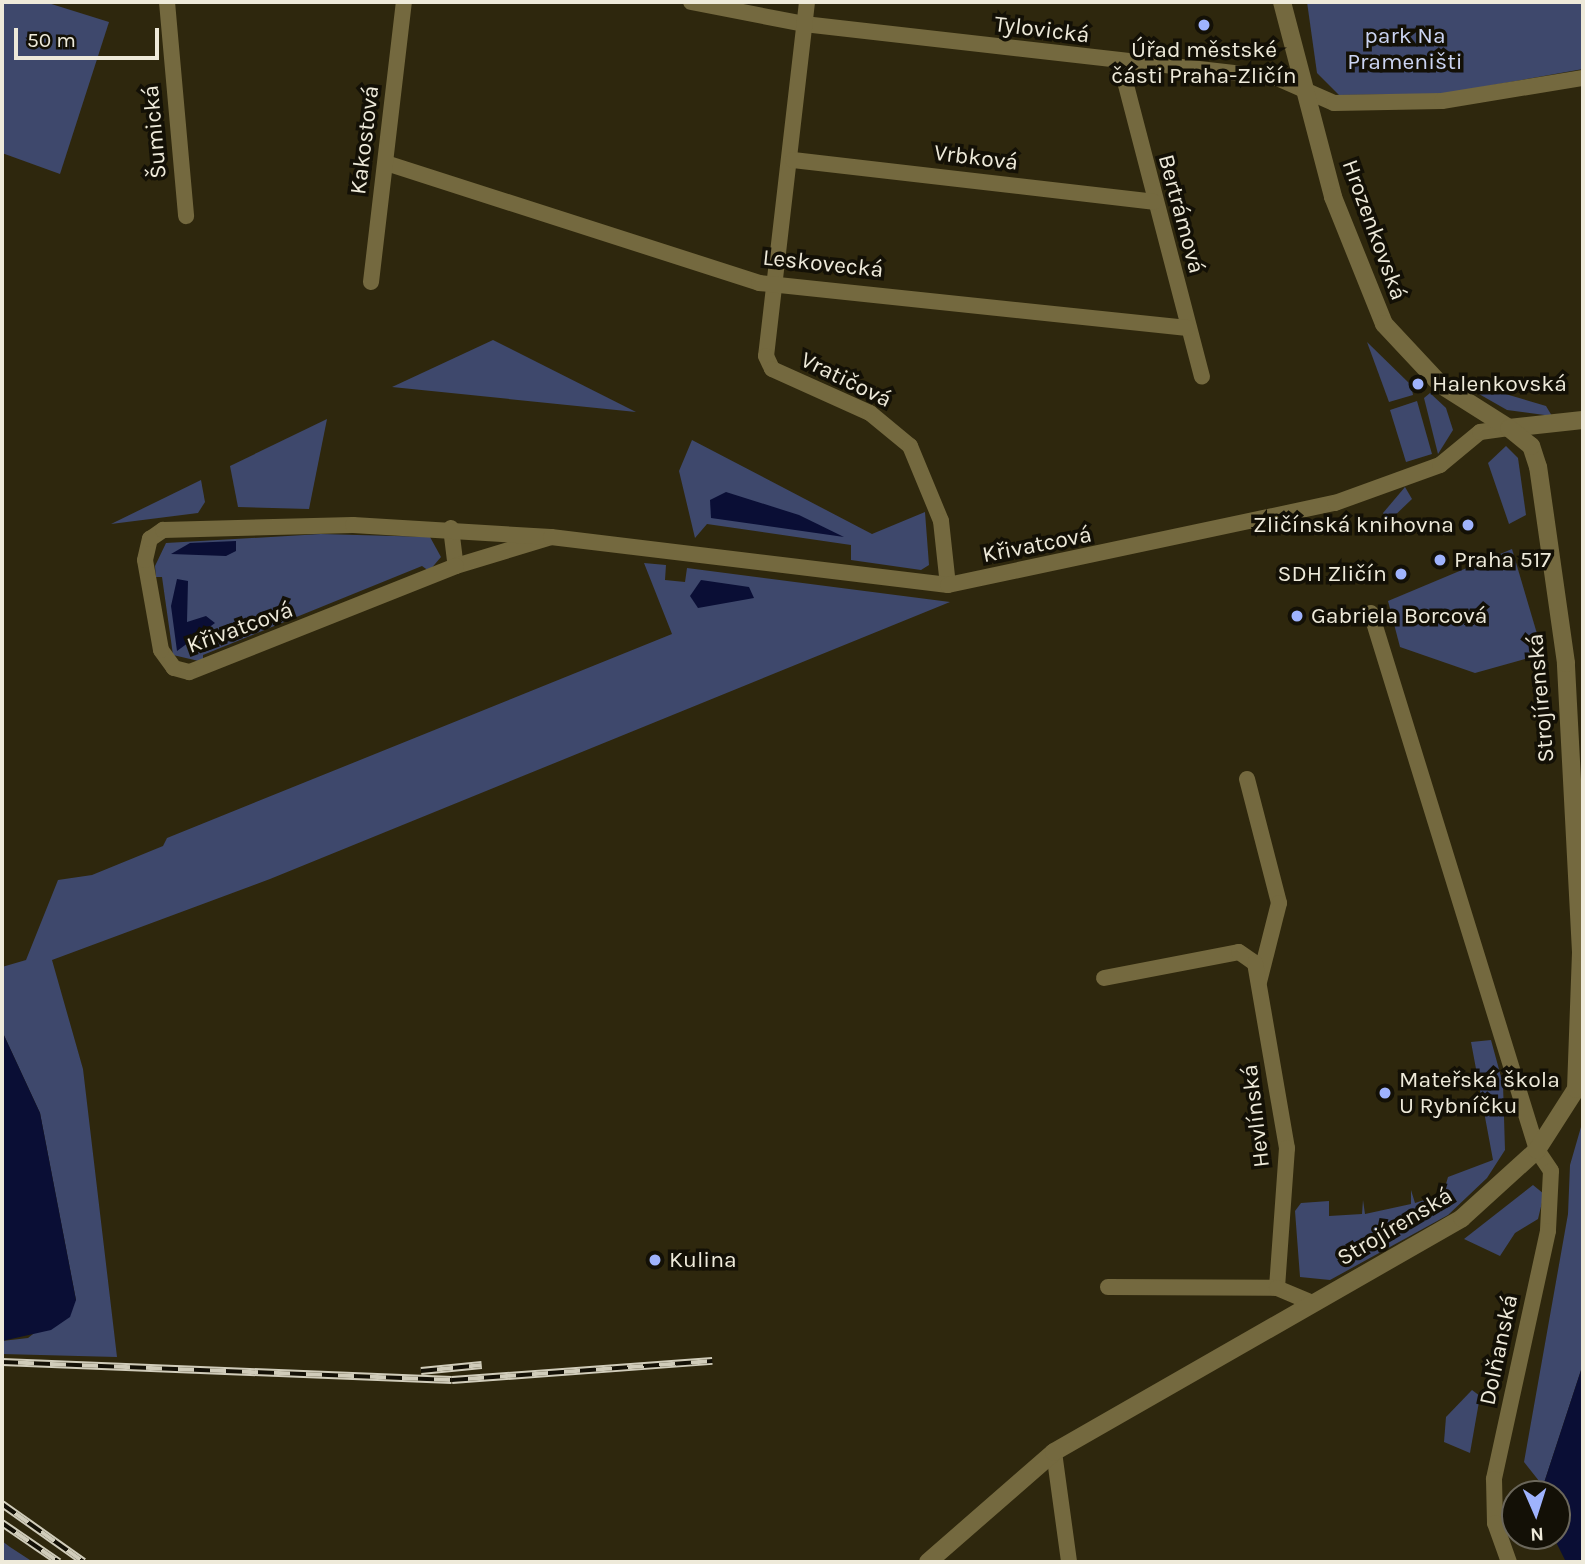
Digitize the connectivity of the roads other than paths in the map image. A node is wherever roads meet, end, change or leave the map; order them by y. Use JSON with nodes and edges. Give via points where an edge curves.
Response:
{"nodes":[{"id":1,"x":167,"y":2,"type":"edge"},
{"id":2,"x":404,"y":2,"type":"edge"},
{"id":3,"x":691,"y":2,"type":"edge"},
{"id":4,"x":807,"y":2,"type":"edge"},
{"id":5,"x":1282,"y":2,"type":"edge"},
{"id":6,"x":804,"y":24,"type":"junction"},
{"id":7,"x":1119,"y":62,"type":"junction"},
{"id":8,"x":1583,"y":78,"type":"edge"},
{"id":9,"x":1304,"y":93,"type":"junction"},
{"id":10,"x":793,"y":159,"type":"junction"},
{"id":11,"x":386,"y":163,"type":"junction"},
{"id":12,"x":1154,"y":202,"type":"junction"},
{"id":13,"x":186,"y":216,"type":"dead end"},
{"id":14,"x":371,"y":282,"type":"dead end"},
{"id":15,"x":775,"y":283,"type":"junction"},
{"id":16,"x":1188,"y":328,"type":"junction"},
{"id":17,"x":1202,"y":377,"type":"dead end"},
{"id":18,"x":1583,"y":420,"type":"edge"},
{"id":19,"x":1509,"y":428,"type":"junction"},
{"id":20,"x":451,"y":528,"type":"junction"},
{"id":21,"x":551,"y":537,"type":"junction"},
{"id":22,"x":456,"y":566,"type":"junction"},
{"id":23,"x":948,"y":584,"type":"junction"},
{"id":24,"x":1371,"y":613,"type":"dead end"},
{"id":25,"x":1247,"y":779,"type":"dead end"},
{"id":26,"x":1580,"y":836,"type":"edge"},
{"id":27,"x":1104,"y":978,"type":"dead end"},
{"id":28,"x":1259,"y":982,"type":"junction"},
{"id":29,"x":1537,"y":1150,"type":"junction"},
{"id":30,"x":1108,"y":1287,"type":"dead end"},
{"id":31,"x":1277,"y":1288,"type":"junction"},
{"id":32,"x":1313,"y":1303,"type":"junction"},
{"id":33,"x":1054,"y":1452,"type":"junction"},
{"id":34,"x":928,"y":1562,"type":"edge"},
{"id":35,"x":1069,"y":1562,"type":"edge"},
{"id":36,"x":1509,"y":1562,"type":"edge"}],
"edges":[{"from":1,"to":13,"type":"street","name":"Šumická"},
{"from":2,"to":11,"type":"street","name":"Kakostová"},
{"from":3,"to":6,"type":"street","name":"Tylovická"},
{"from":4,"to":6,"type":"street","name":"Vratičová"},
{"from":5,"to":9,"type":"street","name":"Hrozenkovská"},
{"from":6,"to":7,"type":"street","name":"Tylovická"},
{"from":6,"to":10,"type":"street","name":"Vratičová"},
{"from":7,"to":9,"type":"street","name":"Tylovická","via":[[1277,78]]},
{"from":7,"to":12,"type":"street","name":"Bertrámová"},
{"from":8,"to":9,"type":"street","via":[[1391,105],[1334,103]]},
{"from":9,"to":19,"type":"street","name":"Hrozenkovská","via":[[1344,232],[1384,324],[1441,385]]},
{"from":10,"to":12,"type":"street","name":"Vrbková"},
{"from":10,"to":15,"type":"street","name":"Vratičová"},
{"from":11,"to":14,"type":"street","name":"Kakostová"},
{"from":11,"to":15,"type":"street","name":"Leskovecká"},
{"from":12,"to":16,"type":"street","name":"Bertrámová"},
{"from":15,"to":16,"type":"street","name":"Leskovecká"},
{"from":15,"to":23,"type":"street","name":"Vratičová","via":[[765,347],[769,364],[885,422],[910,446],[937,510]]},
{"from":16,"to":17,"type":"street","name":"Bertrámová"},
{"from":18,"to":19,"type":"street"},
{"from":19,"to":23,"type":"street","name":"Křivatcová","via":[[1480,432],[1440,465],[1335,503]]},
{"from":19,"to":26,"type":"street","name":"Strojírenská","via":[[1531,446],[1538,467],[1566,663]]},
{"from":20,"to":21,"type":"street","name":"Křivatcová"},
{"from":20,"to":22,"type":"street"},
{"from":20,"to":22,"type":"street","name":"Křivatcová","via":[[193,527],[156,534],[145,560],[161,650],[174,668],[190,672]]},
{"from":21,"to":22,"type":"street","name":"Křivatcová"},
{"from":21,"to":23,"type":"street","name":"Křivatcová"},
{"from":24,"to":29,"type":"street","name":"Dolňanská"},
{"from":25,"to":28,"type":"street","name":"Hevlínská","via":[[1279,903]]},
{"from":26,"to":29,"type":"street","name":"Strojírenská","via":[[1581,1066],[1560,1119]]},
{"from":27,"to":28,"type":"street","name":"Hevlínská","via":[[1239,952],[1255,963]]},
{"from":28,"to":31,"type":"street","name":"Hevlínská","via":[[1287,1148]]},
{"from":29,"to":32,"type":"street","name":"Strojírenská","via":[[1462,1218]]},
{"from":29,"to":36,"type":"street","name":"Dolňanská","via":[[1551,1171],[1553,1202],[1493,1479],[1495,1523]]},
{"from":30,"to":31,"type":"street"},
{"from":31,"to":32,"type":"street"},
{"from":32,"to":33,"type":"street","name":"Strojírenská"},
{"from":33,"to":34,"type":"street","name":"Strojírenská"},
{"from":33,"to":35,"type":"street"}]}
